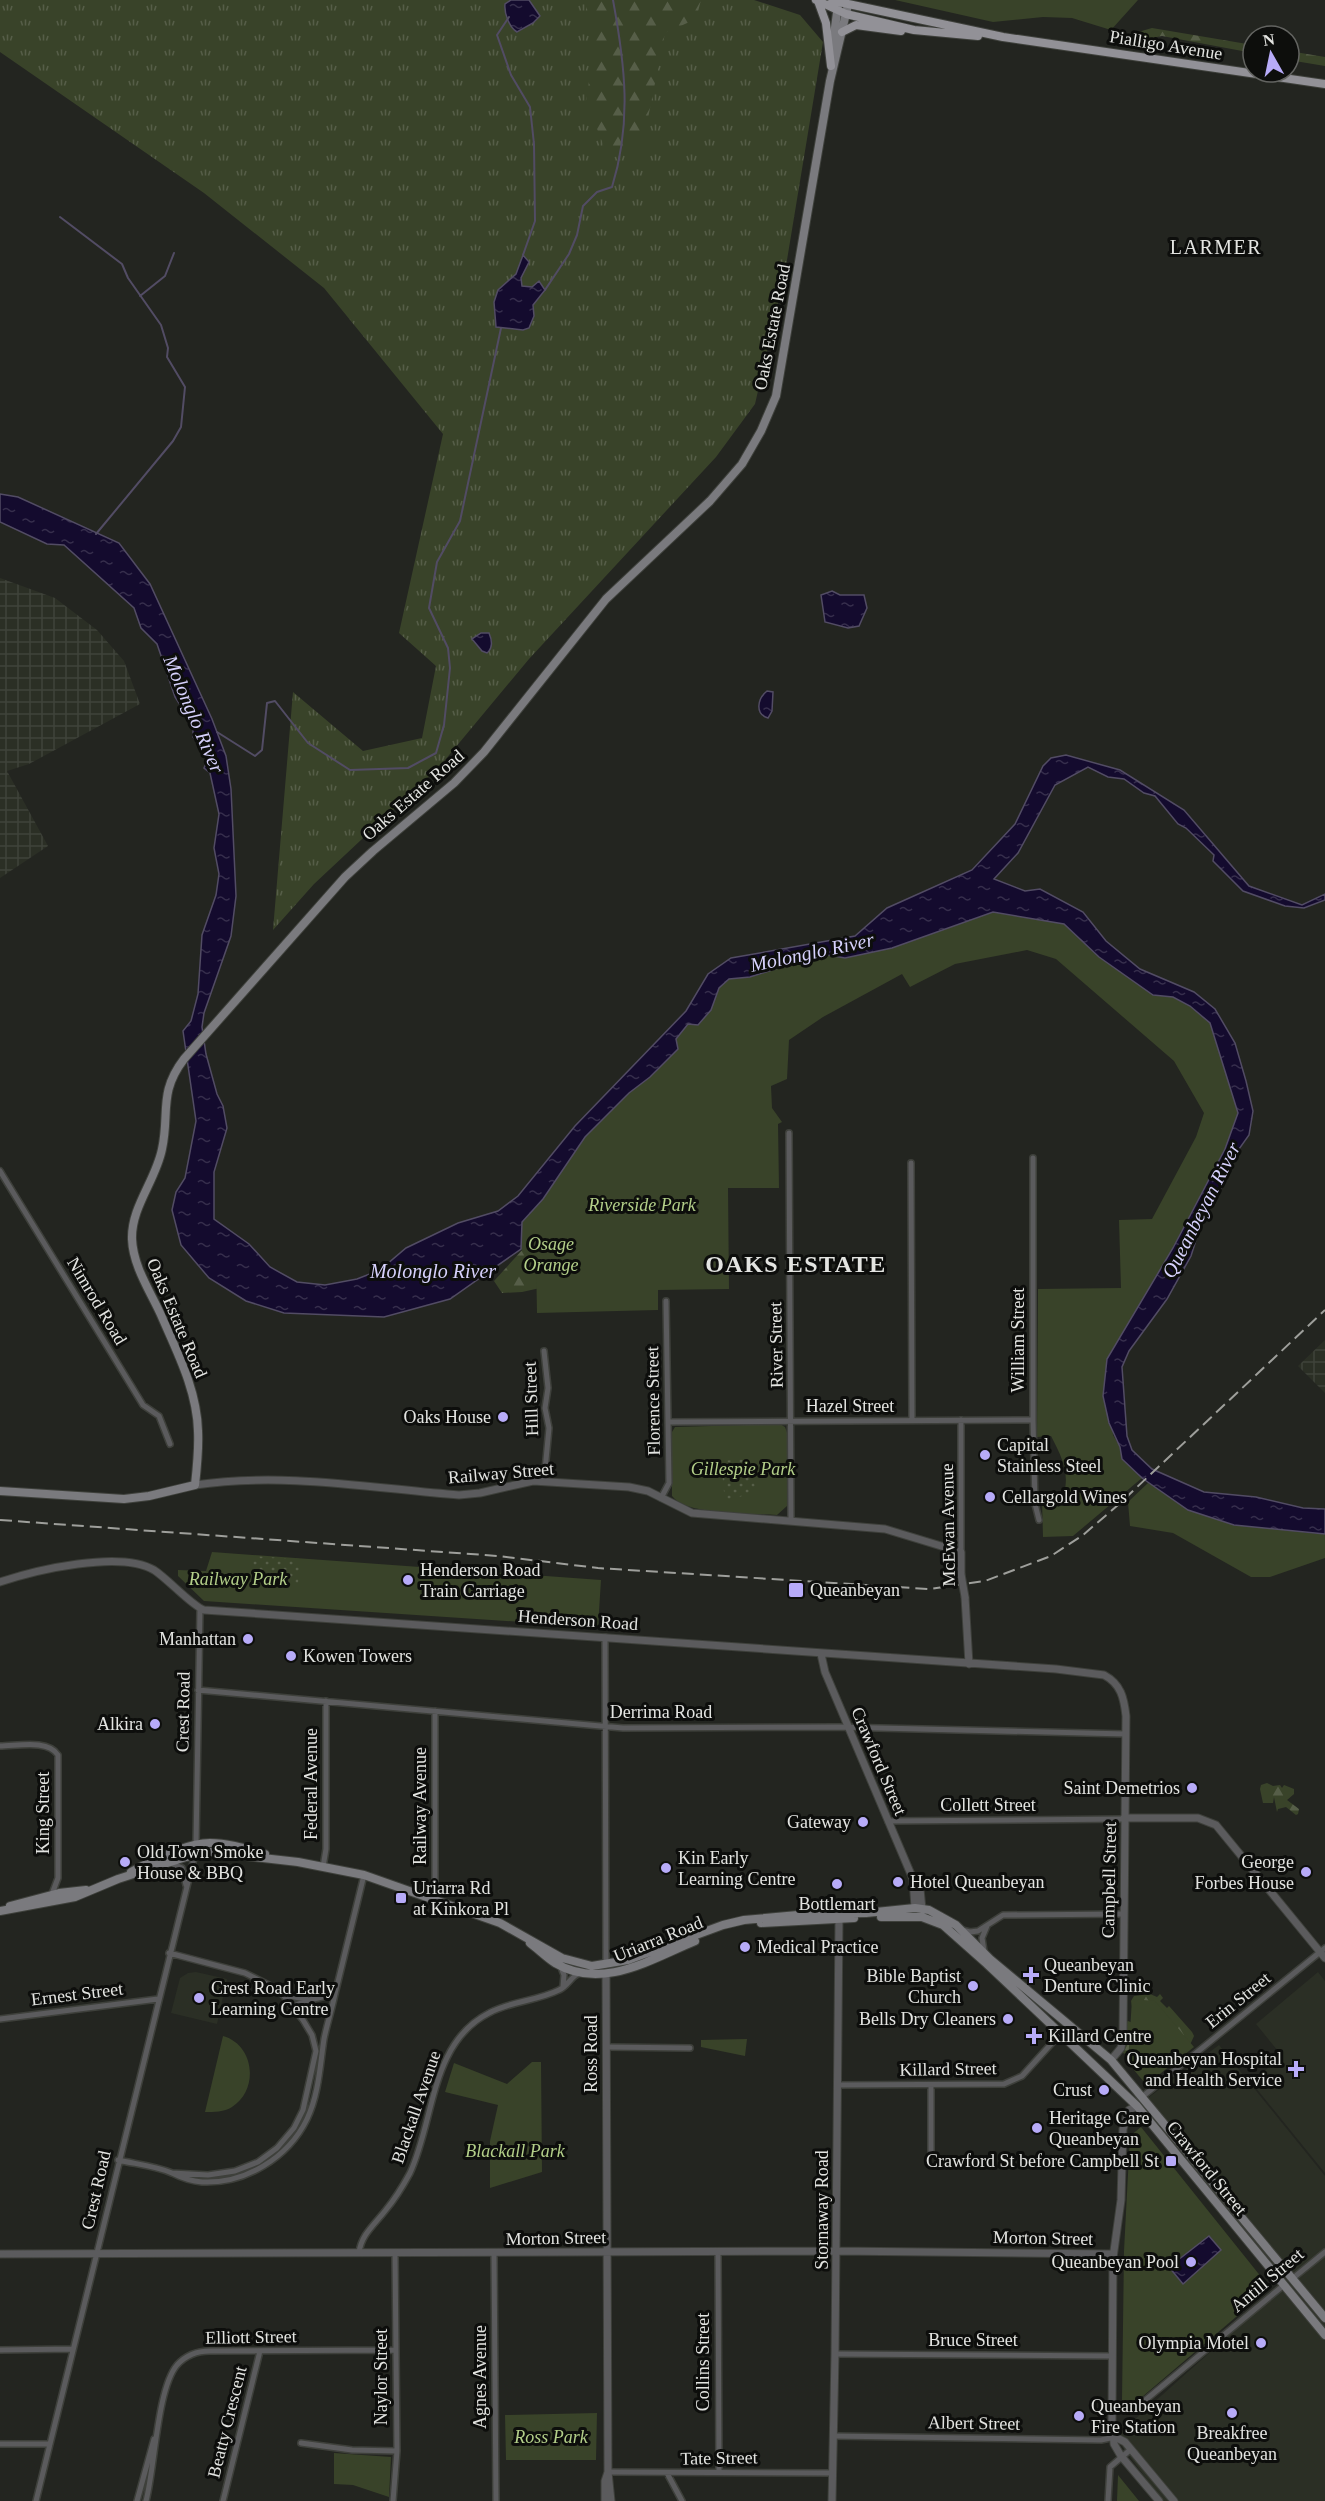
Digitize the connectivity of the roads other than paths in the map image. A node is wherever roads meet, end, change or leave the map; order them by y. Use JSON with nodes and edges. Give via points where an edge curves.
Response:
{"nodes":[{"id":1,"x":817,"y":0,"type":"edge"},
{"id":2,"x":840,"y":7,"type":"junction"},
{"id":3,"x":914,"y":30,"type":"junction"},
{"id":4,"x":842,"y":32,"type":"junction"},
{"id":5,"x":1003,"y":37,"type":"junction"},
{"id":6,"x":831,"y":70,"type":"junction"},
{"id":7,"x":1325,"y":84,"type":"edge"},
{"id":8,"x":789,"y":1133,"type":"dead end"},
{"id":9,"x":1032,"y":1158,"type":"dead end"},
{"id":10,"x":911,"y":1162,"type":"dead end"},
{"id":11,"x":0,"y":1171,"type":"edge"},
{"id":12,"x":666,"y":1302,"type":"dead end"},
{"id":13,"x":544,"y":1351,"type":"dead end"},
{"id":14,"x":912,"y":1420,"type":"junction"},
{"id":15,"x":961,"y":1420,"type":"junction"},
{"id":16,"x":1033,"y":1420,"type":"junction"},
{"id":17,"x":791,"y":1421,"type":"junction"},
{"id":18,"x":668,"y":1422,"type":"junction"},
{"id":19,"x":170,"y":1444,"type":"dead end"},
{"id":20,"x":544,"y":1481,"type":"junction"},
{"id":21,"x":195,"y":1485,"type":"junction"},
{"id":22,"x":0,"y":1491,"type":"edge"},
{"id":23,"x":661,"y":1498,"type":"junction"},
{"id":24,"x":1039,"y":1520,"type":"dead end"},
{"id":25,"x":791,"y":1521,"type":"junction"},
{"id":26,"x":961,"y":1552,"type":"junction"},
{"id":27,"x":0,"y":1582,"type":"edge"},
{"id":28,"x":200,"y":1609,"type":"junction"},
{"id":29,"x":605,"y":1636,"type":"junction"},
{"id":30,"x":821,"y":1654,"type":"junction"},
{"id":31,"x":969,"y":1664,"type":"junction"},
{"id":32,"x":198,"y":1690,"type":"junction"},
{"id":33,"x":326,"y":1701,"type":"junction"},
{"id":34,"x":435,"y":1712,"type":"junction"},
{"id":35,"x":605,"y":1726,"type":"junction"},
{"id":36,"x":848,"y":1727,"type":"junction"},
{"id":37,"x":1126,"y":1734,"type":"junction"},
{"id":38,"x":0,"y":1746,"type":"edge"},
{"id":39,"x":1124,"y":1819,"type":"junction"},
{"id":40,"x":888,"y":1821,"type":"junction"},
{"id":41,"x":196,"y":1845,"type":"junction"},
{"id":42,"x":195,"y":1854,"type":"junction"},
{"id":43,"x":298,"y":1862,"type":"junction"},
{"id":44,"x":168,"y":1864,"type":"junction"},
{"id":45,"x":323,"y":1867,"type":"junction"},
{"id":46,"x":364,"y":1875,"type":"junction"},
{"id":47,"x":58,"y":1878,"type":"junction"},
{"id":48,"x":118,"y":1880,"type":"junction"},
{"id":49,"x":186,"y":1886,"type":"junction"},
{"id":50,"x":98,"y":1887,"type":"junction"},
{"id":51,"x":72,"y":1891,"type":"junction"},
{"id":52,"x":50,"y":1895,"type":"junction"},
{"id":53,"x":435,"y":1900,"type":"junction"},
{"id":54,"x":0,"y":1910,"type":"edge"},
{"id":55,"x":919,"y":1911,"type":"junction"},
{"id":56,"x":1123,"y":1914,"type":"junction"},
{"id":57,"x":830,"y":1916,"type":"junction"},
{"id":58,"x":839,"y":1923,"type":"junction"},
{"id":59,"x":988,"y":1924,"type":"junction"},
{"id":60,"x":514,"y":1929,"type":"junction"},
{"id":61,"x":960,"y":1929,"type":"junction"},
{"id":62,"x":169,"y":1953,"type":"junction"},
{"id":63,"x":1324,"y":1953,"type":"edge"},
{"id":64,"x":990,"y":1959,"type":"junction"},
{"id":65,"x":559,"y":1965,"type":"junction"},
{"id":66,"x":606,"y":1965,"type":"junction"},
{"id":67,"x":583,"y":1973,"type":"junction"},
{"id":68,"x":606,"y":1974,"type":"junction"},
{"id":69,"x":562,"y":1988,"type":"junction"},
{"id":70,"x":281,"y":1994,"type":"junction"},
{"id":71,"x":335,"y":1994,"type":"junction"},
{"id":72,"x":158,"y":1999,"type":"junction"},
{"id":73,"x":313,"y":1999,"type":"junction"},
{"id":74,"x":292,"y":2007,"type":"junction"},
{"id":75,"x":0,"y":2019,"type":"edge"},
{"id":76,"x":1068,"y":2023,"type":"junction"},
{"id":77,"x":1061,"y":2033,"type":"junction"},
{"id":78,"x":325,"y":2038,"type":"junction"},
{"id":79,"x":606,"y":2047,"type":"junction"},
{"id":80,"x":690,"y":2048,"type":"dead end"},
{"id":81,"x":316,"y":2051,"type":"junction"},
{"id":82,"x":1111,"y":2060,"type":"junction"},
{"id":83,"x":838,"y":2085,"type":"junction"},
{"id":84,"x":931,"y":2085,"type":"junction"},
{"id":85,"x":1142,"y":2097,"type":"junction"},
{"id":86,"x":1137,"y":2106,"type":"junction"},
{"id":87,"x":931,"y":2151,"type":"dead end"},
{"id":88,"x":118,"y":2160,"type":"junction"},
{"id":89,"x":172,"y":2173,"type":"junction"},
{"id":90,"x":836,"y":2251,"type":"junction"},
{"id":91,"x":608,"y":2252,"type":"junction"},
{"id":92,"x":718,"y":2252,"type":"junction"},
{"id":93,"x":1325,"y":2252,"type":"edge"},
{"id":94,"x":359,"y":2253,"type":"junction"},
{"id":95,"x":396,"y":2253,"type":"junction"},
{"id":96,"x":0,"y":2254,"type":"edge"},
{"id":97,"x":97,"y":2254,"type":"junction"},
{"id":98,"x":494,"y":2254,"type":"junction"},
{"id":99,"x":1113,"y":2254,"type":"junction"},
{"id":100,"x":1292,"y":2279,"type":"junction"},
{"id":101,"x":1284,"y":2286,"type":"junction"},
{"id":102,"x":1325,"y":2318,"type":"edge"},
{"id":103,"x":1325,"y":2335,"type":"edge"},
{"id":104,"x":73,"y":2349,"type":"junction"},
{"id":105,"x":0,"y":2350,"type":"edge"},
{"id":106,"x":396,"y":2350,"type":"junction"},
{"id":107,"x":260,"y":2351,"type":"junction"},
{"id":108,"x":836,"y":2354,"type":"junction"},
{"id":109,"x":1111,"y":2356,"type":"junction"},
{"id":110,"x":1111,"y":2409,"type":"junction"},
{"id":111,"x":158,"y":2429,"type":"junction"},
{"id":112,"x":833,"y":2436,"type":"junction"},
{"id":113,"x":1115,"y":2437,"type":"junction"},
{"id":114,"x":301,"y":2443,"type":"dead end"},
{"id":115,"x":0,"y":2444,"type":"edge"},
{"id":116,"x":50,"y":2444,"type":"junction"},
{"id":117,"x":1130,"y":2450,"type":"junction"},
{"id":118,"x":397,"y":2451,"type":"junction"},
{"id":119,"x":1121,"y":2456,"type":"junction"},
{"id":120,"x":608,"y":2472,"type":"junction"},
{"id":121,"x":718,"y":2472,"type":"junction"},
{"id":122,"x":832,"y":2473,"type":"junction"},
{"id":123,"x":667,"y":2474,"type":"junction"},
{"id":124,"x":36,"y":2501,"type":"edge"},
{"id":125,"x":137,"y":2501,"type":"edge"},
{"id":126,"x":146,"y":2501,"type":"edge"},
{"id":127,"x":223,"y":2501,"type":"edge"},
{"id":128,"x":393,"y":2501,"type":"edge"},
{"id":129,"x":496,"y":2501,"type":"edge"},
{"id":130,"x":605,"y":2501,"type":"edge"},
{"id":131,"x":610,"y":2501,"type":"edge"},
{"id":132,"x":682,"y":2501,"type":"edge"},
{"id":133,"x":831,"y":2501,"type":"edge"},
{"id":134,"x":1108,"y":2501,"type":"edge"},
{"id":135,"x":1159,"y":2501,"type":"edge"},
{"id":136,"x":1174,"y":2501,"type":"edge"}],
"edges":[{"from":1,"to":2,"type":"main road","name":"Pialligo Avenue"},
{"from":1,"to":6,"type":"main road","via":[[826,22]]},
{"from":2,"to":3,"type":"main road","name":"Pialligo Avenue"},
{"from":2,"to":4,"type":"main road","name":"Oaks Estate Road"},
{"from":2,"to":5,"type":"main road","name":"Pialligo Avenue"},
{"from":2,"to":6,"type":"main road","name":"Oaks Estate Road"},
{"from":3,"to":4,"type":"main road","via":[[856,26]]},
{"from":3,"to":5,"type":"main road","name":"Pialligo Avenue"},
{"from":4,"to":6,"type":"main road","name":"Oaks Estate Road"},
{"from":5,"to":7,"type":"main road","name":"Pialligo Avenue"},
{"from":6,"to":21,"type":"main road","name":"Oaks Estate Road","via":[[776,396],[742,464],[710,501],[606,599],[484,752],[345,877],[184,1059],[168,1088],[160,1159],[136,1215],[132,1237],[136,1261],[181,1360],[192,1394],[199,1432]]},
{"from":8,"to":17,"type":"street","name":"River Street"},
{"from":9,"to":16,"type":"street","name":"William Street"},
{"from":10,"to":14,"type":"street"},
{"from":11,"to":19,"type":"street","name":"Nimrod Road","via":[[143,1405],[159,1416]]},
{"from":12,"to":18,"type":"street","name":"Florence Street"},
{"from":13,"to":20,"type":"street","name":"Hill Street","via":[[549,1428]]},
{"from":14,"to":15,"type":"street","name":"Hazel Street"},
{"from":14,"to":17,"type":"street","name":"Hazel Street"},
{"from":15,"to":16,"type":"street","name":"Hazel Street"},
{"from":15,"to":26,"type":"street","name":"McEwan Avenue"},
{"from":16,"to":24,"type":"street","name":"William Street","via":[[1035,1504]]},
{"from":17,"to":18,"type":"street","name":"Hazel Street"},
{"from":17,"to":25,"type":"street","name":"River Street"},
{"from":18,"to":23,"type":"street","name":"Florence Street","via":[[669,1483]]},
{"from":20,"to":21,"type":"street","name":"Railway Street","via":[[459,1495],[284,1480]]},
{"from":20,"to":23,"type":"street","name":"Railway Street","via":[[637,1488]]},
{"from":21,"to":22,"type":"main road","name":"Railway Street","via":[[124,1499]]},
{"from":23,"to":25,"type":"street","name":"Railway Street","via":[[692,1513]]},
{"from":25,"to":26,"type":"street","name":"Railway Street","via":[[885,1529]]},
{"from":26,"to":31,"type":"street","name":"McEwan Avenue","bridge":true},
{"from":27,"to":28,"type":"street","via":[[58,1568],[129,1561],[159,1573]]},
{"from":28,"to":29,"type":"street","name":"Henderson Road"},
{"from":28,"to":32,"type":"street","name":"Crest Road"},
{"from":29,"to":30,"type":"street","name":"Henderson Road"},
{"from":29,"to":35,"type":"street","name":"Ross Road"},
{"from":30,"to":31,"type":"street","name":"Henderson Road"},
{"from":30,"to":36,"type":"street","name":"Crawford Street"},
{"from":31,"to":37,"type":"street","name":"Henderson Road","via":[[1104,1675],[1121,1692]]},
{"from":32,"to":33,"type":"street","name":"Derrima Road"},
{"from":32,"to":41,"type":"street","name":"Crest Road"},
{"from":33,"to":34,"type":"street","name":"Derrima Road"},
{"from":33,"to":45,"type":"street","name":"Federal Avenue"},
{"from":34,"to":35,"type":"street","name":"Derrima Road"},
{"from":34,"to":53,"type":"street","name":"Railway Avenue"},
{"from":35,"to":36,"type":"street","name":"Derrima Road"},
{"from":35,"to":66,"type":"street","name":"Ross Road"},
{"from":36,"to":37,"type":"street","name":"Derrima Road"},
{"from":36,"to":40,"type":"street","name":"Crawford Street"},
{"from":37,"to":39,"type":"street","name":"Campbell Street"},
{"from":38,"to":47,"type":"street","name":"King Street","via":[[43,1745],[53,1749],[58,1758]]},
{"from":39,"to":40,"type":"street","name":"Collett Street"},
{"from":39,"to":56,"type":"street","name":"Campbell Street"},
{"from":39,"to":63,"type":"street","name":"Collett Street","via":[[1198,1818],[1216,1825]]},
{"from":40,"to":55,"type":"street","name":"Crawford Street","via":[[920,1888]]},
{"from":41,"to":42,"type":"main road","name":"Crest Road"},
{"from":41,"to":43,"type":"main road","name":"Uriarra Road","via":[[230,1845]]},
{"from":41,"to":48,"type":"main road","name":"Uriarra Road","via":[[148,1863]]},
{"from":42,"to":43,"type":"main road","name":"Uriarra Road","via":[[216,1852]]},
{"from":42,"to":44,"type":"main road","name":"Uriarra Road"},
{"from":42,"to":49,"type":"street","name":"Crest Road"},
{"from":43,"to":45,"type":"main road","name":"Uriarra Road"},
{"from":44,"to":48,"type":"main road","name":"Uriarra Road"},
{"from":44,"to":49,"type":"street","via":[[182,1868]]},
{"from":45,"to":46,"type":"main road","name":"Uriarra Road"},
{"from":46,"to":53,"type":"main road","name":"Uriarra Road"},
{"from":46,"to":71,"type":"street"},
{"from":47,"to":51,"type":"street","name":"King Street","via":[[63,1887]]},
{"from":47,"to":52,"type":"street","name":"King Street","via":[[55,1892]]},
{"from":48,"to":50,"type":"main road","name":"Uriarra Road"},
{"from":49,"to":62,"type":"street","name":"Crest Road"},
{"from":50,"to":51,"type":"main road","name":"Uriarra Road"},
{"from":50,"to":54,"type":"main road","name":"Uriarra Road","via":[[75,1897]]},
{"from":51,"to":52,"type":"main road","name":"Uriarra Road"},
{"from":52,"to":54,"type":"main road","name":"Uriarra Road"},
{"from":53,"to":60,"type":"main road","name":"Uriarra Road"},
{"from":55,"to":57,"type":"main road","name":"Uriarra Road"},
{"from":55,"to":58,"type":"main road"},
{"from":55,"to":61,"type":"main road","name":"Crawford Street","via":[[944,1916]]},
{"from":55,"to":77,"type":"main road","name":"Crawford Street","via":[[950,1931]]},
{"from":56,"to":59,"type":"street","via":[[1010,1915],[997,1917]]},
{"from":56,"to":82,"type":"street","name":"Campbell Street","via":[[1122,2043]]},
{"from":57,"to":58,"type":"main road"},
{"from":57,"to":66,"type":"main road","name":"Uriarra Road","via":[[791,1915],[738,1921]]},
{"from":57,"to":68,"type":"main road","name":"Uriarra Road","via":[[734,1927]]},
{"from":58,"to":83,"type":"street","name":"Stornaway Road"},
{"from":59,"to":61,"type":"street","via":[[972,1932]]},
{"from":59,"to":64,"type":"street","via":[[982,1943]]},
{"from":60,"to":65,"type":"main road","name":"Uriarra Road"},
{"from":60,"to":66,"type":"main road","name":"Uriarra Road","via":[[569,1961]]},
{"from":61,"to":64,"type":"main road","name":"Crawford Street"},
{"from":62,"to":70,"type":"street","via":[[245,1973]]},
{"from":62,"to":72,"type":"street","name":"Crest Road"},
{"from":63,"to":85,"type":"street","name":"Erin Street"},
{"from":64,"to":76,"type":"main road","name":"Crawford Street"},
{"from":65,"to":67,"type":"main road","name":"Uriarra Road"},
{"from":65,"to":69,"type":"street","via":[[564,1975]]},
{"from":66,"to":68,"type":"main road","name":"Ross Road"},
{"from":67,"to":68,"type":"main road","name":"Uriarra Road"},
{"from":67,"to":69,"type":"street","name":"Blackall Avenue","via":[[574,1975]]},
{"from":68,"to":79,"type":"street","name":"Ross Road"},
{"from":69,"to":94,"type":"street","name":"Blackall Avenue","via":[[483,2016],[452,2046],[443,2062],[410,2172],[364,2236]]},
{"from":70,"to":73,"type":"street"},
{"from":70,"to":74,"type":"street"},
{"from":71,"to":73,"type":"street"},
{"from":71,"to":78,"type":"street"},
{"from":72,"to":75,"type":"street","name":"Ernest Street"},
{"from":72,"to":88,"type":"street","name":"Crest Road"},
{"from":73,"to":74,"type":"street"},
{"from":74,"to":81,"type":"street","via":[[308,2028]]},
{"from":76,"to":77,"type":"main road","name":"Killard Street"},
{"from":76,"to":82,"type":"main road","name":"Crawford Street"},
{"from":77,"to":84,"type":"street","name":"Killard Street","via":[[1013,2081],[993,2085]]},
{"from":77,"to":86,"type":"main road","name":"Crawford Street"},
{"from":78,"to":81,"type":"street"},
{"from":78,"to":89,"type":"street","via":[[308,2115],[294,2139],[274,2159],[256,2171],[224,2181],[195,2181]]},
{"from":79,"to":80,"type":"street"},
{"from":79,"to":91,"type":"street","name":"Ross Road"},
{"from":81,"to":89,"type":"street","via":[[303,2110],[277,2148],[258,2162],[235,2171],[208,2175]]},
{"from":82,"to":85,"type":"main road","name":"Crawford Street"},
{"from":83,"to":84,"type":"street","name":"Killard Street"},
{"from":83,"to":90,"type":"street","name":"Stornaway Road"},
{"from":84,"to":87,"type":"street"},
{"from":85,"to":86,"type":"main road"},
{"from":85,"to":100,"type":"main road","name":"Crawford Street"},
{"from":86,"to":99,"type":"street","via":[[1124,2122]]},
{"from":86,"to":101,"type":"main road","name":"Crawford Street"},
{"from":88,"to":89,"type":"street"},
{"from":88,"to":97,"type":"street","name":"Crest Road"},
{"from":90,"to":92,"type":"street","name":"Morton Street"},
{"from":90,"to":99,"type":"street","name":"Morton Street"},
{"from":90,"to":108,"type":"street","name":"Stornaway Road"},
{"from":91,"to":92,"type":"street","name":"Morton Street"},
{"from":91,"to":98,"type":"street","name":"Morton Street"},
{"from":91,"to":120,"type":"street","name":"Ross Road"},
{"from":92,"to":121,"type":"street","name":"Collins Street"},
{"from":93,"to":100,"type":"street","name":"Antill Street"},
{"from":94,"to":95,"type":"street","name":"Morton Street"},
{"from":94,"to":97,"type":"street","name":"Morton Street"},
{"from":95,"to":98,"type":"street","name":"Morton Street"},
{"from":95,"to":106,"type":"street","name":"Naylor Street"},
{"from":96,"to":97,"type":"street","name":"Morton Street"},
{"from":97,"to":104,"type":"street","name":"Crest Road"},
{"from":98,"to":129,"type":"street","name":"Agnes Avenue"},
{"from":99,"to":109,"type":"street"},
{"from":100,"to":101,"type":"main road","name":"Antill Street"},
{"from":100,"to":102,"type":"main road","name":"Crawford Street"},
{"from":101,"to":103,"type":"main road","name":"Crawford Street"},
{"from":101,"to":110,"type":"street","name":"Antill Street","via":[[1137,2407]]},
{"from":104,"to":105,"type":"street"},
{"from":104,"to":116,"type":"street","name":"Crest Road"},
{"from":106,"to":107,"type":"street","name":"Elliott Street"},
{"from":106,"to":118,"type":"street","name":"Naylor Street"},
{"from":107,"to":111,"type":"street","name":"Elliott Street","via":[[201,2351],[179,2363],[166,2390]]},
{"from":107,"to":127,"type":"street","name":"Beatty Crescent"},
{"from":108,"to":109,"type":"street","name":"Bruce Street"},
{"from":108,"to":112,"type":"street","name":"Stornaway Road"},
{"from":109,"to":110,"type":"street"},
{"from":110,"to":113,"type":"street"},
{"from":111,"to":125,"type":"street","name":"Elliott Street"},
{"from":111,"to":126,"type":"street","name":"Elliott Street"},
{"from":112,"to":113,"type":"street","name":"Albert Street","via":[[1089,2440]]},
{"from":112,"to":122,"type":"street","name":"Stornaway Road"},
{"from":113,"to":117,"type":"street"},
{"from":113,"to":119,"type":"street","via":[[1114,2444]]},
{"from":114,"to":118,"type":"street"},
{"from":115,"to":116,"type":"street"},
{"from":116,"to":124,"type":"street","name":"Crest Road"},
{"from":117,"to":119,"type":"street"},
{"from":117,"to":136,"type":"street"},
{"from":118,"to":128,"type":"street","name":"Naylor Street"},
{"from":119,"to":134,"type":"street","via":[[1110,2467]]},
{"from":119,"to":135,"type":"street"},
{"from":120,"to":123,"type":"street","name":"Tate Street"},
{"from":120,"to":130,"type":"street","name":"Ross Road"},
{"from":120,"to":131,"type":"street","name":"Ross Road"},
{"from":121,"to":122,"type":"street","name":"Tate Street"},
{"from":121,"to":123,"type":"street","name":"Tate Street"},
{"from":122,"to":133,"type":"street","name":"Stornaway Road"},
{"from":123,"to":132,"type":"street"}]}
